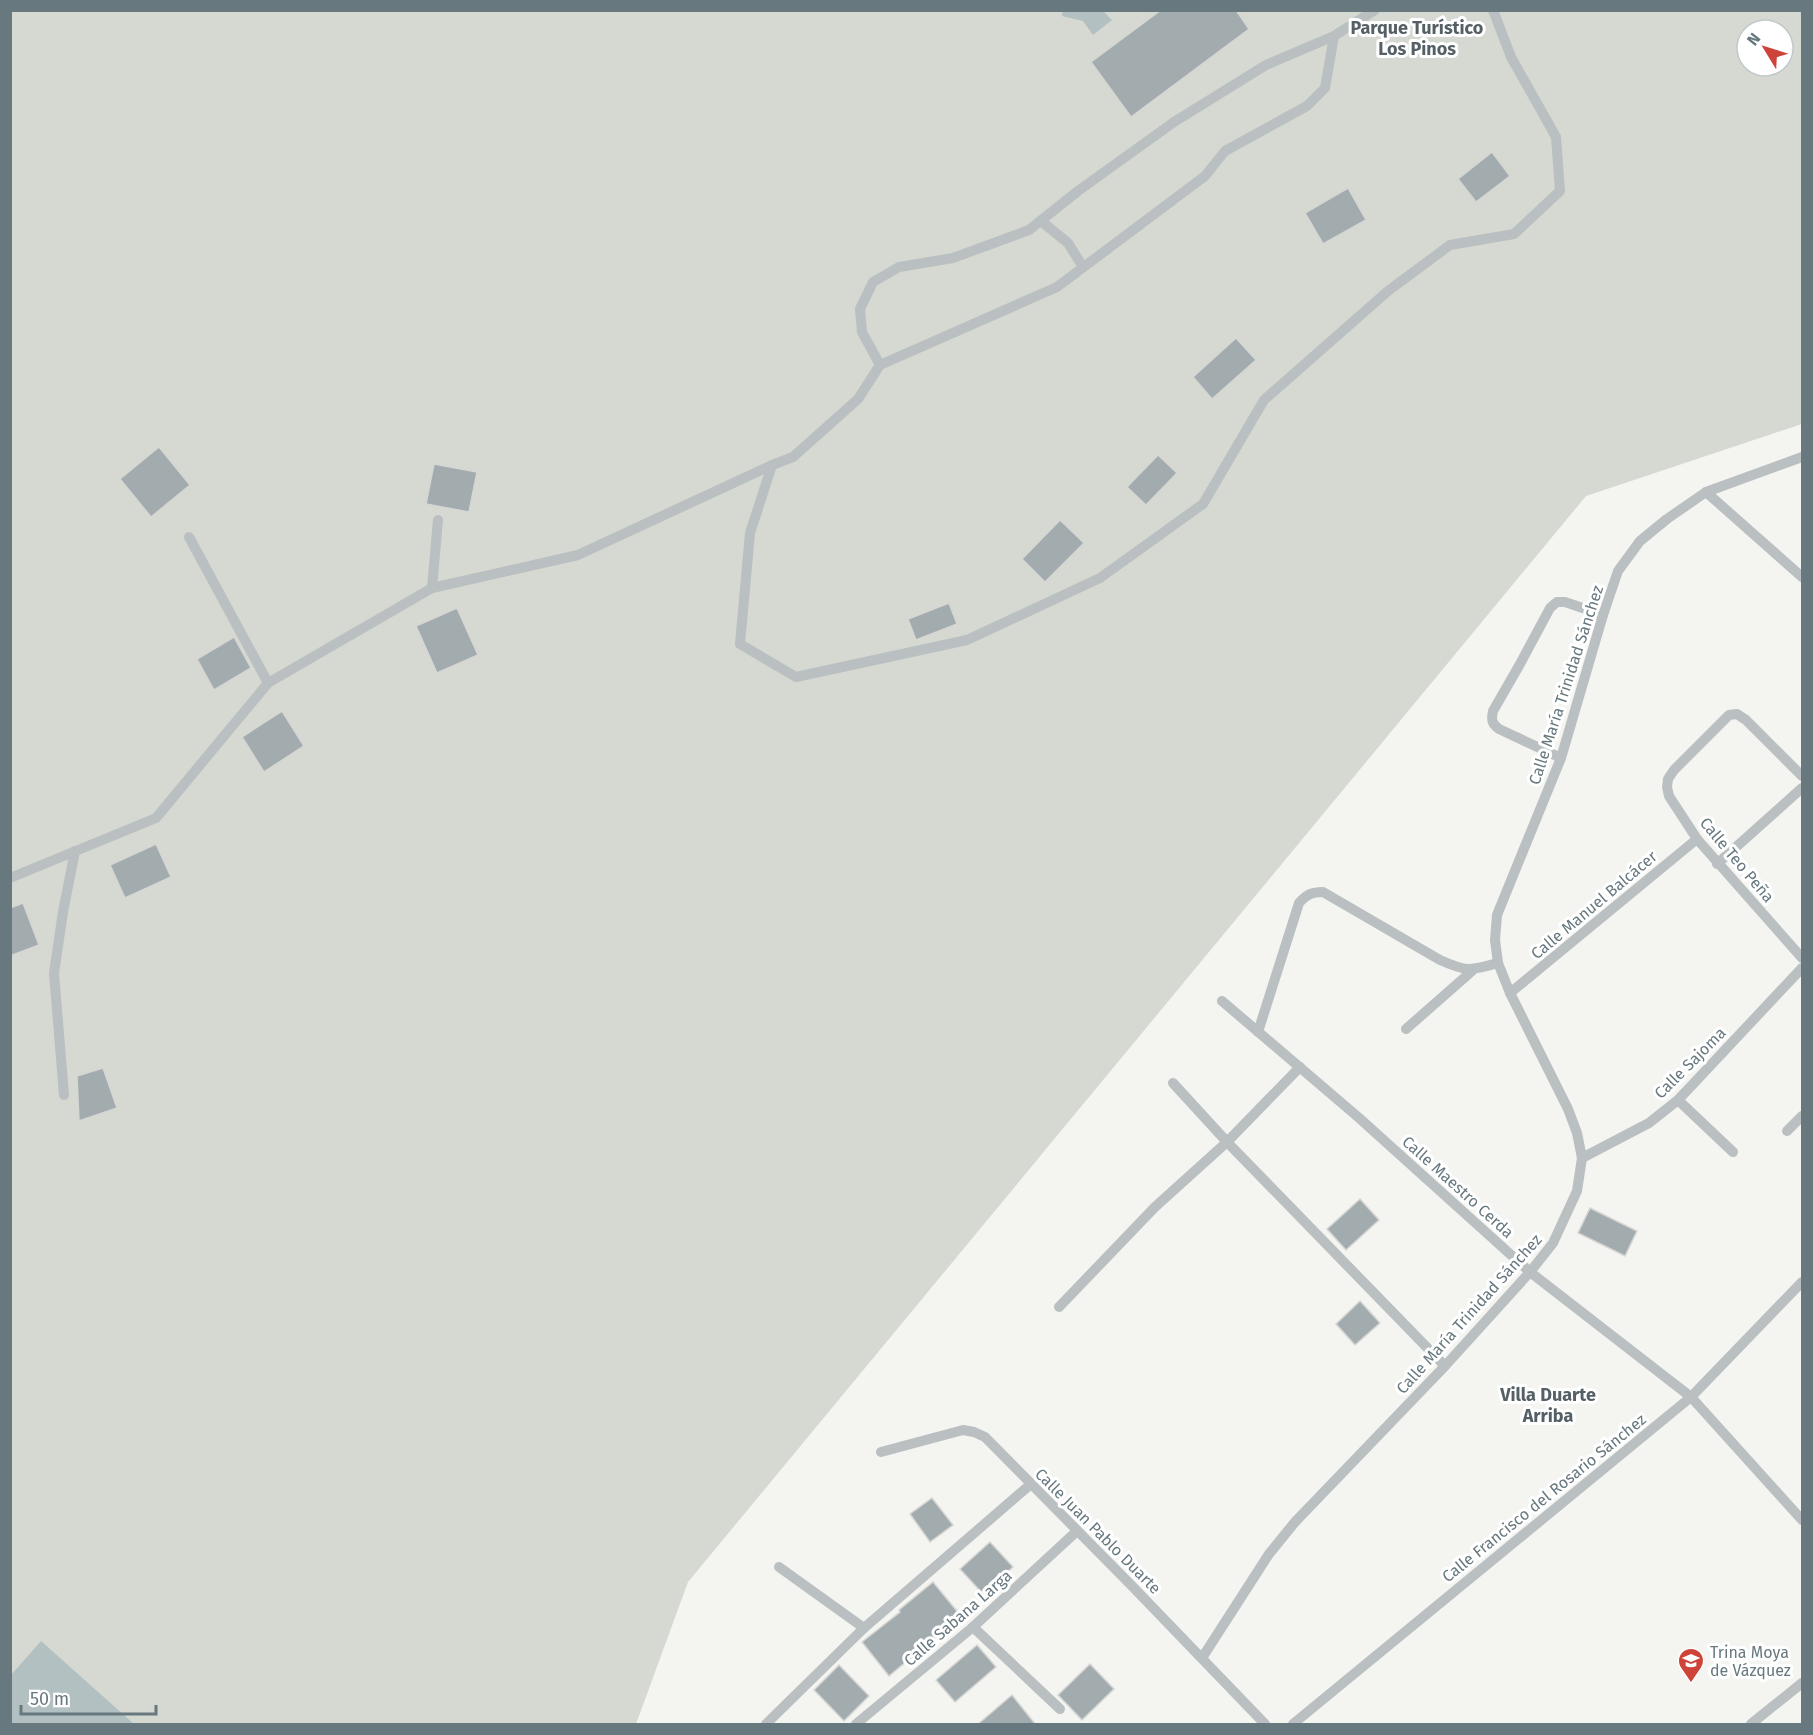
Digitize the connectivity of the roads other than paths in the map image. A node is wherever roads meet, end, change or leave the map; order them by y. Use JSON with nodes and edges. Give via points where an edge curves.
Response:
{"nodes":[{"id":1,"x":1375,"y":10,"type":"edge"},
{"id":2,"x":1493,"y":10,"type":"edge"},
{"id":3,"x":1334,"y":36,"type":"junction"},
{"id":4,"x":1041,"y":221,"type":"junction"},
{"id":5,"x":1083,"y":267,"type":"junction"},
{"id":6,"x":880,"y":365,"type":"junction"},
{"id":7,"x":1803,"y":457,"type":"edge"},
{"id":8,"x":772,"y":465,"type":"junction"},
{"id":9,"x":1706,"y":492,"type":"junction"},
{"id":10,"x":438,"y":520,"type":"dead end"},
{"id":11,"x":189,"y":537,"type":"dead end"},
{"id":12,"x":1803,"y":577,"type":"edge"},
{"id":13,"x":432,"y":588,"type":"junction"},
{"id":14,"x":1603,"y":615,"type":"junction"},
{"id":15,"x":268,"y":683,"type":"junction"},
{"id":16,"x":1562,"y":758,"type":"junction"},
{"id":17,"x":1803,"y":776,"type":"edge"},
{"id":18,"x":1803,"y":788,"type":"edge"},
{"id":19,"x":1697,"y":839,"type":"junction"},
{"id":20,"x":75,"y":851,"type":"junction"},
{"id":21,"x":1717,"y":864,"type":"junction"},
{"id":22,"x":10,"y":878,"type":"edge"},
{"id":23,"x":1803,"y":958,"type":"edge"},
{"id":24,"x":1498,"y":963,"type":"junction"},
{"id":25,"x":1803,"y":968,"type":"edge"},
{"id":26,"x":1472,"y":971,"type":"junction"},
{"id":27,"x":1510,"y":993,"type":"junction"},
{"id":28,"x":1222,"y":1001,"type":"dead end"},
{"id":29,"x":1406,"y":1029,"type":"dead end"},
{"id":30,"x":1258,"y":1032,"type":"junction"},
{"id":31,"x":1300,"y":1067,"type":"junction"},
{"id":32,"x":1173,"y":1083,"type":"dead end"},
{"id":33,"x":64,"y":1095,"type":"dead end"},
{"id":34,"x":1678,"y":1100,"type":"junction"},
{"id":35,"x":1803,"y":1116,"type":"edge"},
{"id":36,"x":1787,"y":1131,"type":"dead end"},
{"id":37,"x":1227,"y":1142,"type":"junction"},
{"id":38,"x":1733,"y":1152,"type":"dead end"},
{"id":39,"x":1582,"y":1158,"type":"junction"},
{"id":40,"x":1530,"y":1272,"type":"junction"},
{"id":41,"x":1803,"y":1282,"type":"edge"},
{"id":42,"x":1059,"y":1308,"type":"dead end"},
{"id":43,"x":1444,"y":1366,"type":"junction"},
{"id":44,"x":1691,"y":1397,"type":"junction"},
{"id":45,"x":881,"y":1452,"type":"dead end"},
{"id":46,"x":1031,"y":1484,"type":"junction"},
{"id":47,"x":1803,"y":1520,"type":"edge"},
{"id":48,"x":1077,"y":1531,"type":"junction"},
{"id":49,"x":779,"y":1566,"type":"dead end"},
{"id":50,"x":974,"y":1627,"type":"junction"},
{"id":51,"x":864,"y":1628,"type":"junction"},
{"id":52,"x":1202,"y":1658,"type":"junction"},
{"id":53,"x":1803,"y":1683,"type":"edge"},
{"id":54,"x":1060,"y":1709,"type":"dead end"},
{"id":55,"x":766,"y":1725,"type":"edge"},
{"id":56,"x":856,"y":1725,"type":"edge"},
{"id":57,"x":1265,"y":1725,"type":"edge"},
{"id":58,"x":1293,"y":1725,"type":"edge"},
{"id":59,"x":1751,"y":1725,"type":"edge"}],
"edges":[{"from":1,"to":3,"type":"street"},
{"from":2,"to":8,"type":"street","via":[[1511,57],[1556,137],[1560,191],[1514,234],[1450,245],[1388,291],[1264,400],[1203,504],[1100,578],[967,640],[796,676],[741,644],[750,533]]},
{"from":3,"to":4,"type":"street","via":[[1266,65],[1174,122]]},
{"from":3,"to":5,"type":"street","via":[[1325,88],[1307,106],[1225,151],[1205,176]]},
{"from":4,"to":5,"type":"street","via":[[1068,243]]},
{"from":4,"to":6,"type":"street","via":[[1029,230],[953,258],[900,267],[873,282],[860,309],[862,332]]},
{"from":5,"to":6,"type":"street","via":[[1057,287]]},
{"from":6,"to":8,"type":"street","via":[[858,399],[793,457]]},
{"from":7,"to":9,"type":"street","name":"Calle María Trinidad Sánchez"},
{"from":8,"to":13,"type":"street","via":[[578,555]]},
{"from":9,"to":12,"type":"street"},
{"from":9,"to":14,"type":"street","name":"Calle María Trinidad Sánchez","via":[[1640,541],[1618,571]]},
{"from":10,"to":13,"type":"street"},
{"from":11,"to":15,"type":"street"},
{"from":13,"to":15,"type":"street"},
{"from":14,"to":16,"type":"street","name":"Calle María Trinidad Sánchez"},
{"from":14,"to":16,"type":"street","via":[[1565,602],[1550,608],[1493,711],[1493,724],[1499,729]]},
{"from":15,"to":20,"type":"street","via":[[156,818]]},
{"from":16,"to":24,"type":"street","name":"Calle María Trinidad Sánchez","via":[[1497,915],[1494,940]]},
{"from":17,"to":19,"type":"street","name":"Calle Teo Peña","via":[[1746,720],[1737,714],[1729,715],[1668,779],[1669,796]]},
{"from":18,"to":21,"type":"street"},
{"from":19,"to":21,"type":"street","name":"Calle Teo Peña"},
{"from":19,"to":27,"type":"street","name":"Calle Manuel Balcácer"},
{"from":20,"to":22,"type":"street"},
{"from":20,"to":33,"type":"street","via":[[54,973]]},
{"from":21,"to":23,"type":"street","name":"Calle Teo Peña"},
{"from":24,"to":26,"type":"street"},
{"from":24,"to":27,"type":"street","name":"Calle María Trinidad Sánchez"},
{"from":25,"to":34,"type":"street","name":"Calle Sajoma"},
{"from":26,"to":29,"type":"street"},
{"from":26,"to":30,"type":"street","via":[[1440,960],[1323,892],[1314,892],[1299,903]]},
{"from":27,"to":39,"type":"street","name":"Calle María Trinidad Sánchez","via":[[1568,1109]]},
{"from":28,"to":30,"type":"street","name":"Calle Maestro Cerda"},
{"from":30,"to":31,"type":"street","name":"Calle Maestro Cerda"},
{"from":31,"to":37,"type":"street"},
{"from":31,"to":40,"type":"street","name":"Calle Maestro Cerda"},
{"from":32,"to":37,"type":"street"},
{"from":34,"to":38,"type":"street"},
{"from":34,"to":39,"type":"street","name":"Calle Sajoma","via":[[1649,1123]]},
{"from":35,"to":36,"type":"street"},
{"from":37,"to":42,"type":"street","via":[[1155,1207]]},
{"from":37,"to":43,"type":"street"},
{"from":39,"to":40,"type":"street","name":"Calle María Trinidad Sánchez","via":[[1577,1191],[1567,1216],[1553,1243]]},
{"from":40,"to":43,"type":"street","name":"Calle María Trinidad Sánchez"},
{"from":40,"to":44,"type":"street","name":"Calle Maestro Cerda"},
{"from":41,"to":44,"type":"street","name":"Calle Francisco del Rosario Sánchez"},
{"from":43,"to":52,"type":"street","name":"Calle María Trinidad Sánchez","via":[[1295,1522],[1269,1554]]},
{"from":44,"to":47,"type":"street","name":"Calle Maestro Cerda"},
{"from":44,"to":58,"type":"street","name":"Calle Francisco del Rosario Sánchez"},
{"from":45,"to":46,"type":"street","name":"Calle Juan Pablo Duarte","via":[[963,1430],[974,1432],[985,1437]]},
{"from":46,"to":48,"type":"street","name":"Calle Juan Pablo Duarte"},
{"from":46,"to":51,"type":"street"},
{"from":48,"to":50,"type":"street","name":"Calle Sabana Larga"},
{"from":48,"to":52,"type":"street","name":"Calle Juan Pablo Duarte"},
{"from":49,"to":51,"type":"street"},
{"from":50,"to":54,"type":"street"},
{"from":50,"to":56,"type":"street","name":"Calle Sabana Larga"},
{"from":51,"to":55,"type":"street"},
{"from":52,"to":57,"type":"street","name":"Calle Juan Pablo Duarte"},
{"from":53,"to":59,"type":"street"}]}
